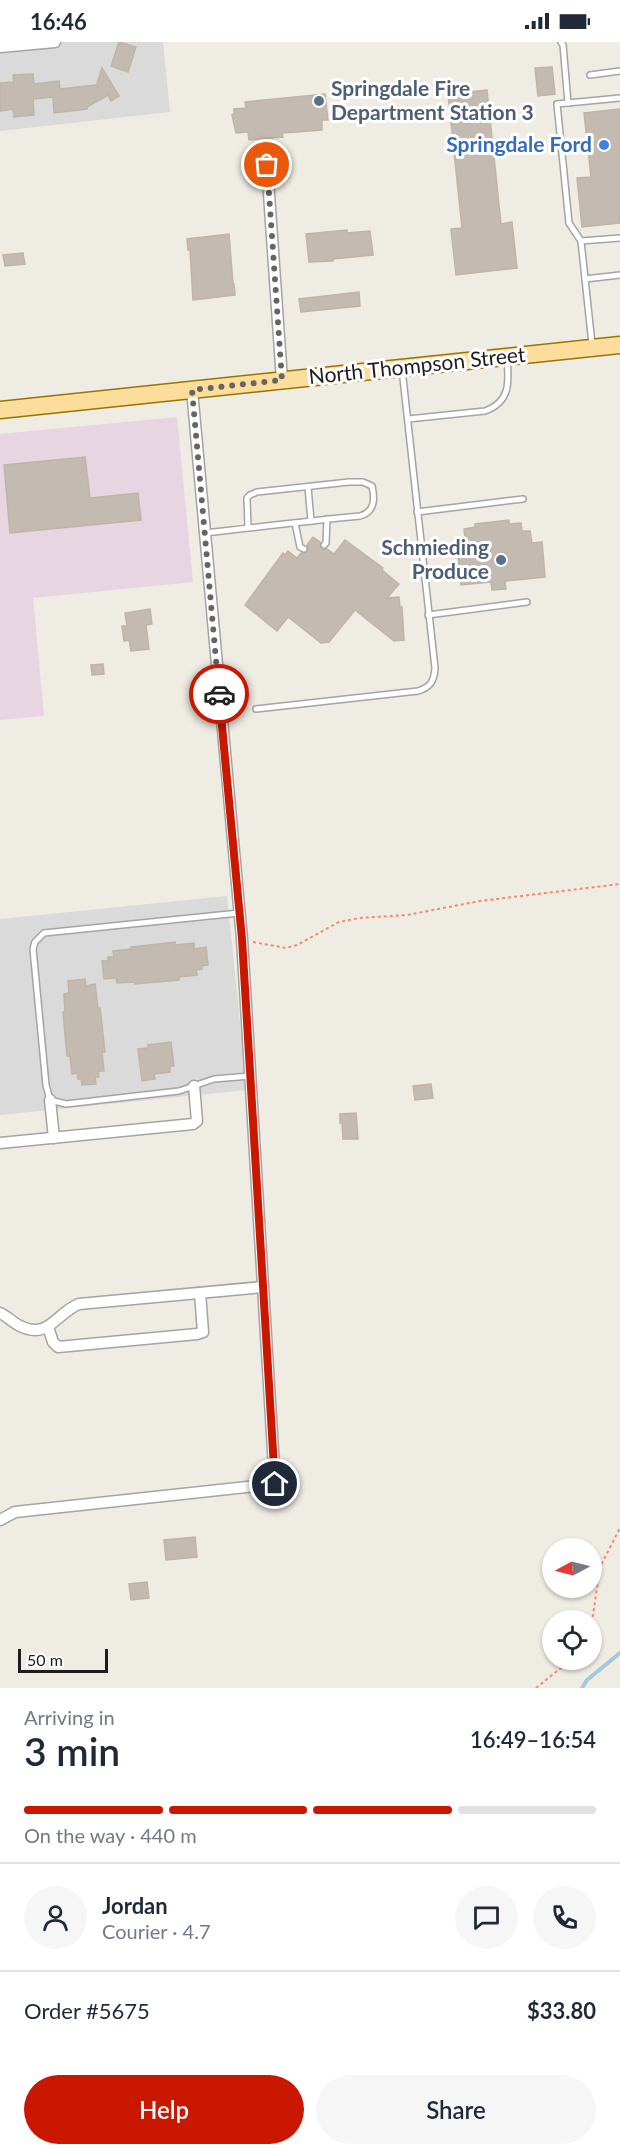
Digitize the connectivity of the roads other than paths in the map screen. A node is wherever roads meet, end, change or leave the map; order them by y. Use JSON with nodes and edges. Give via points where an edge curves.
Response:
{"nodes":[{"id":1,"x":55,"y":42,"type":"edge"},
{"id":2,"x":564,"y":43,"type":"edge"},
{"id":3,"x":0,"y":48,"type":"edge"},
{"id":4,"x":620,"y":71,"type":"edge"},
{"id":5,"x":590,"y":75,"type":"dead end"},
{"id":6,"x":620,"y":98,"type":"edge"},
{"id":7,"x":568,"y":103,"type":"junction"},
{"id":8,"x":267,"y":165,"type":"dead end"},
{"id":9,"x":620,"y":238,"type":"edge"},
{"id":10,"x":581,"y":242,"type":"junction"},
{"id":11,"x":620,"y":275,"type":"edge"},
{"id":12,"x":585,"y":279,"type":"junction"},
{"id":13,"x":620,"y":345,"type":"edge"},
{"id":14,"x":592,"y":348,"type":"junction"},
{"id":15,"x":507,"y":356,"type":"junction"},
{"id":16,"x":402,"y":368,"type":"junction"},
{"id":17,"x":282,"y":380,"type":"junction"},
{"id":18,"x":192,"y":390,"type":"junction"},
{"id":19,"x":0,"y":410,"type":"edge"},
{"id":20,"x":408,"y":419,"type":"junction"},
{"id":21,"x":308,"y":487,"type":"junction"},
{"id":22,"x":523,"y":499,"type":"dead end"},
{"id":23,"x":417,"y":512,"type":"junction"},
{"id":24,"x":327,"y":519,"type":"junction"},
{"id":25,"x":311,"y":521,"type":"junction"},
{"id":26,"x":295,"y":523,"type":"junction"},
{"id":27,"x":248,"y":528,"type":"junction"},
{"id":28,"x":205,"y":533,"type":"junction"},
{"id":29,"x":324,"y":545,"type":"dead end"},
{"id":30,"x":304,"y":549,"type":"dead end"},
{"id":31,"x":526,"y":602,"type":"dead end"},
{"id":32,"x":428,"y":615,"type":"junction"},
{"id":33,"x":256,"y":710,"type":"dead end"},
{"id":34,"x":239,"y":913,"type":"junction"},
{"id":35,"x":250,"y":1076,"type":"junction"},
{"id":36,"x":194,"y":1086,"type":"junction"},
{"id":37,"x":50,"y":1100,"type":"junction"},
{"id":38,"x":54,"y":1138,"type":"junction"},
{"id":39,"x":0,"y":1143,"type":"edge"},
{"id":40,"x":263,"y":1287,"type":"junction"},
{"id":41,"x":200,"y":1293,"type":"junction"},
{"id":42,"x":0,"y":1313,"type":"edge"},
{"id":43,"x":48,"y":1328,"type":"junction"},
{"id":44,"x":0,"y":1520,"type":"edge"}],
"edges":[{"from":1,"to":3,"type":"street"},
{"from":2,"to":7,"type":"lane"},
{"from":4,"to":5,"type":"lane"},
{"from":6,"to":7,"type":"lane"},
{"from":7,"to":10,"type":"lane","via":[[557,104],[569,223]]},
{"from":8,"to":17,"type":"street"},
{"from":9,"to":10,"type":"lane"},
{"from":10,"to":12,"type":"lane"},
{"from":11,"to":12,"type":"lane"},
{"from":12,"to":14,"type":"lane"},
{"from":13,"to":14,"type":"main road","name":"North Thompson Street"},
{"from":14,"to":15,"type":"main road","name":"North Thompson Street"},
{"from":15,"to":16,"type":"main road","name":"North Thompson Street"},
{"from":15,"to":20,"type":"lane","via":[[509,382],[494,408]]},
{"from":16,"to":17,"type":"main road","name":"North Thompson Street"},
{"from":16,"to":20,"type":"lane"},
{"from":17,"to":18,"type":"main road","name":"North Thompson Street"},
{"from":18,"to":19,"type":"main road","name":"North Thompson Street"},
{"from":18,"to":28,"type":"street"},
{"from":20,"to":23,"type":"lane"},
{"from":21,"to":24,"type":"lane","via":[[349,482],[372,486],[374,501],[370,511],[360,516]]},
{"from":21,"to":25,"type":"lane"},
{"from":21,"to":27,"type":"lane","via":[[250,495],[246,505]]},
{"from":22,"to":23,"type":"lane"},
{"from":23,"to":32,"type":"lane"},
{"from":24,"to":25,"type":"lane"},
{"from":24,"to":29,"type":"lane"},
{"from":25,"to":26,"type":"lane"},
{"from":26,"to":27,"type":"lane"},
{"from":26,"to":30,"type":"lane","via":[[300,547]]},
{"from":27,"to":28,"type":"lane"},
{"from":28,"to":34,"type":"street"},
{"from":31,"to":32,"type":"lane"},
{"from":32,"to":33,"type":"lane","via":[[435,668],[429,687],[418,692]]},
{"from":34,"to":35,"type":"street"},
{"from":34,"to":37,"type":"lane","via":[[51,932],[39,937],[33,949]]},
{"from":35,"to":36,"type":"lane","via":[[214,1079]]},
{"from":35,"to":40,"type":"street"},
{"from":36,"to":37,"type":"lane","via":[[66,1104]]},
{"from":36,"to":38,"type":"street","via":[[197,1121],[193,1124]]},
{"from":37,"to":38,"type":"street"},
{"from":38,"to":39,"type":"street"},
{"from":40,"to":41,"type":"street"},
{"from":40,"to":44,"type":"street","via":[[275,1484],[15,1512]]},
{"from":41,"to":43,"type":"street","via":[[79,1304]]},
{"from":41,"to":43,"type":"street","via":[[203,1332],[197,1334],[58,1347]]},
{"from":42,"to":43,"type":"street","via":[[22,1327]]}]}
